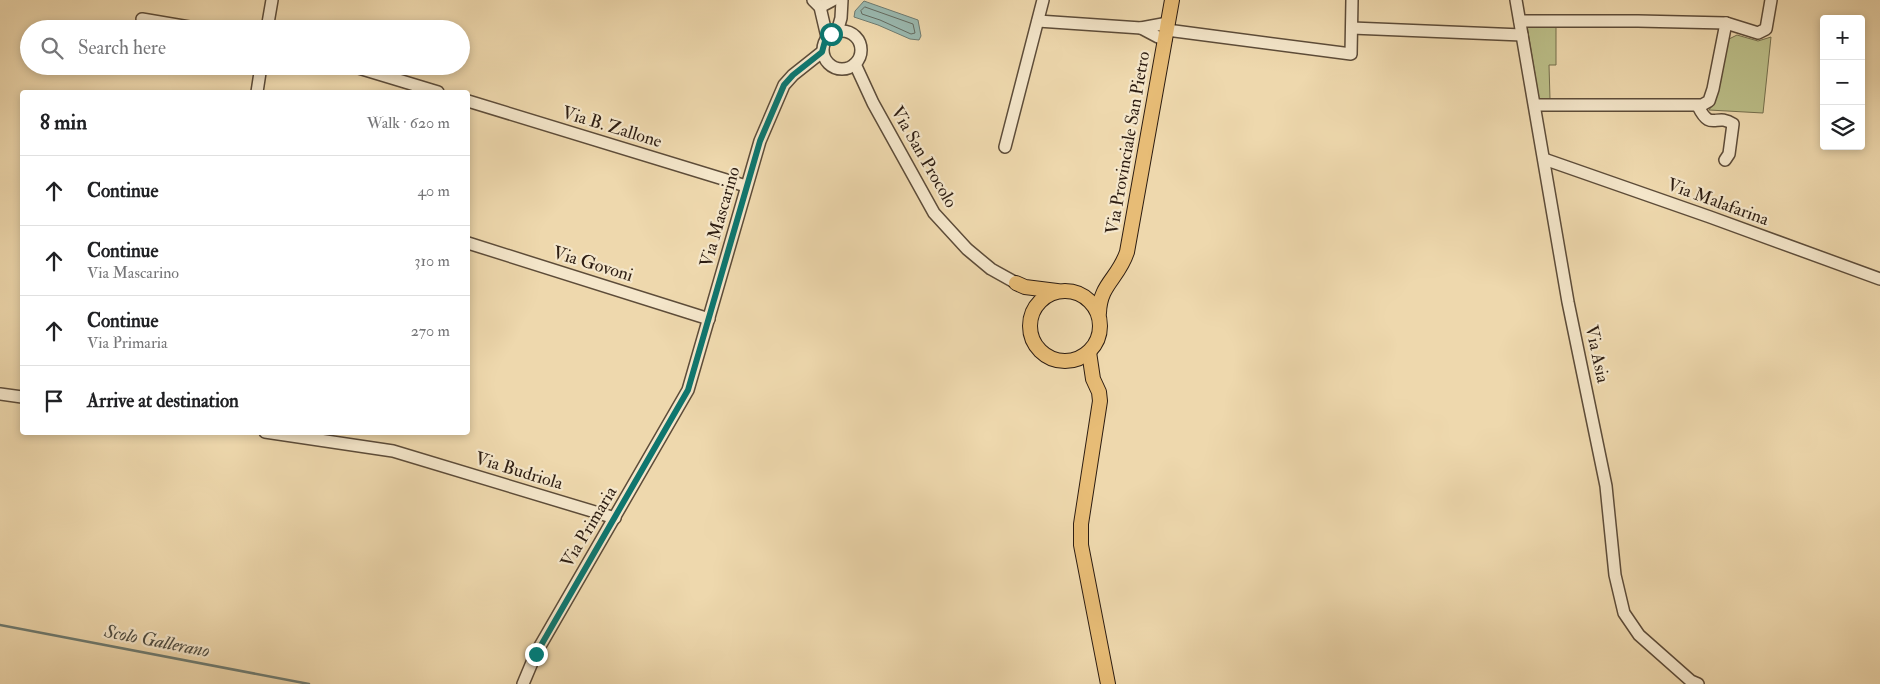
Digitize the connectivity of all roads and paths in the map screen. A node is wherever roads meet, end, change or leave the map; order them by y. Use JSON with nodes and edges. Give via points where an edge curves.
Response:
{"nodes":[{"id":1,"x":272,"y":0,"type":"edge"},
{"id":2,"x":833,"y":0,"type":"edge"},
{"id":3,"x":842,"y":0,"type":"edge"},
{"id":4,"x":1043,"y":0,"type":"edge"},
{"id":5,"x":1172,"y":0,"type":"edge"},
{"id":6,"x":1352,"y":0,"type":"edge"},
{"id":7,"x":1516,"y":0,"type":"edge"},
{"id":8,"x":1771,"y":0,"type":"edge"},
{"id":9,"x":816,"y":4,"type":"edge"},
{"id":10,"x":142,"y":19,"type":"dead end"},
{"id":11,"x":148,"y":20,"type":"edge"},
{"id":12,"x":269,"y":20,"type":"edge"},
{"id":13,"x":1038,"y":21,"type":"junction"},
{"id":14,"x":1520,"y":22,"type":"junction"},
{"id":15,"x":1726,"y":24,"type":"junction"},
{"id":16,"x":1141,"y":28,"type":"junction"},
{"id":17,"x":1352,"y":28,"type":"junction"},
{"id":18,"x":1167,"y":31,"type":"junction"},
{"id":19,"x":836,"y":33,"type":"junction"},
{"id":20,"x":1522,"y":35,"type":"junction"},
{"id":21,"x":824,"y":56,"type":"junction"},
{"id":22,"x":851,"y":67,"type":"junction"},
{"id":23,"x":260,"y":75,"type":"edge"},
{"id":24,"x":382,"y":75,"type":"edge"},
{"id":25,"x":257,"y":90,"type":"edge"},
{"id":26,"x":431,"y":90,"type":"edge"},
{"id":27,"x":470,"y":102,"type":"edge"},
{"id":28,"x":1534,"y":105,"type":"junction"},
{"id":29,"x":1698,"y":106,"type":"junction"},
{"id":30,"x":1005,"y":147,"type":"dead end"},
{"id":31,"x":1544,"y":159,"type":"junction"},
{"id":32,"x":1725,"y":160,"type":"dead end"},
{"id":33,"x":746,"y":186,"type":"junction"},
{"id":34,"x":470,"y":244,"type":"edge"},
{"id":35,"x":1880,"y":279,"type":"edge"},
{"id":36,"x":1016,"y":283,"type":"junction"},
{"id":37,"x":1106,"y":286,"type":"junction"},
{"id":38,"x":1057,"y":291,"type":"junction"},
{"id":39,"x":1082,"y":294,"type":"junction"},
{"id":40,"x":1034,"y":309,"type":"junction"},
{"id":41,"x":1098,"y":313,"type":"junction"},
{"id":42,"x":709,"y":319,"type":"junction"},
{"id":43,"x":1089,"y":352,"type":"junction"},
{"id":44,"x":1070,"y":361,"type":"junction"},
{"id":45,"x":1093,"y":379,"type":"junction"},
{"id":46,"x":688,"y":390,"type":"joint"},
{"id":47,"x":0,"y":394,"type":"edge"},
{"id":48,"x":20,"y":397,"type":"edge"},
{"id":49,"x":284,"y":435,"type":"edge"},
{"id":50,"x":615,"y":518,"type":"junction"},
{"id":51,"x":523,"y":684,"type":"edge"},
{"id":52,"x":1108,"y":684,"type":"edge"},
{"id":53,"x":1698,"y":684,"type":"edge"}],
"edges":[{"from":1,"to":12,"type":"street"},
{"from":2,"to":9,"type":"street"},
{"from":3,"to":19,"type":"street"},
{"from":4,"to":13,"type":"street"},
{"from":5,"to":18,"type":"main road","name":"Via Provinciale San Pietro"},
{"from":6,"to":17,"type":"street"},
{"from":7,"to":14,"type":"street","name":"Via Asia"},
{"from":8,"to":15,"type":"street","via":[[1766,29],[1753,33]]},
{"from":9,"to":19,"type":"street","via":[[824,24]]},
{"from":10,"to":11,"type":"street"},
{"from":13,"to":16,"type":"street"},
{"from":13,"to":30,"type":"street"},
{"from":14,"to":15,"type":"street"},
{"from":14,"to":20,"type":"street","name":"Via Asia"},
{"from":15,"to":29,"type":"street","via":[[1709,101]]},
{"from":16,"to":18,"type":"street"},
{"from":16,"to":18,"type":"street","via":[[1158,38]]},
{"from":17,"to":18,"type":"street","via":[[1351,54]]},
{"from":17,"to":20,"type":"street"},
{"from":18,"to":37,"type":"main road","name":"Via Provinciale San Pietro","via":[[1127,252],[1121,269]]},
{"from":19,"to":21,"type":"street","via":[[823,45]]},
{"from":19,"to":22,"type":"street","via":[[856,38],[860,43],[860,54]]},
{"from":20,"to":28,"type":"street","name":"Via Asia"},
{"from":21,"to":22,"type":"street","via":[[835,68]]},
{"from":21,"to":33,"type":"street","name":"Via Mascarino","via":[[806,65],[784,85],[760,141]]},
{"from":22,"to":36,"type":"street","name":"Via San Procolo","via":[[934,213],[967,249]]},
{"from":23,"to":25,"type":"street"},
{"from":24,"to":26,"type":"street"},
{"from":27,"to":33,"type":"street","name":"Via B. Zallone"},
{"from":28,"to":29,"type":"street"},
{"from":28,"to":31,"type":"street","name":"Via Asia"},
{"from":29,"to":32,"type":"street","via":[[1708,120],[1733,124]]},
{"from":31,"to":35,"type":"street","name":"Via Malafarina"},
{"from":31,"to":53,"type":"street","name":"Via Asia","via":[[1568,302],[1606,486],[1616,575],[1624,613],[1639,634]]},
{"from":33,"to":42,"type":"street","name":"Via Mascarino"},
{"from":34,"to":42,"type":"street","name":"Via Govoni"},
{"from":36,"to":38,"type":"main road"},
{"from":36,"to":40,"type":"main road"},
{"from":37,"to":39,"type":"main road"},
{"from":37,"to":41,"type":"main road"},
{"from":38,"to":39,"type":"main road"},
{"from":38,"to":40,"type":"main road","via":[[1046,296]]},
{"from":39,"to":41,"type":"main road"},
{"from":40,"to":44,"type":"main road","via":[[1030,330],[1035,345],[1050,358]]},
{"from":41,"to":43,"type":"main road","via":[[1098,340]]},
{"from":42,"to":46,"type":"street","name":"Via Mascarino"},
{"from":43,"to":44,"type":"main road"},
{"from":43,"to":45,"type":"main road"},
{"from":44,"to":45,"type":"main road"},
{"from":45,"to":52,"type":"main road","via":[[1100,401],[1081,538]]},
{"from":46,"to":50,"type":"street","name":"Via Primaria"},
{"from":47,"to":48,"type":"street"},
{"from":49,"to":50,"type":"street","name":"Via Budriola","via":[[393,451]]},
{"from":50,"to":51,"type":"street","name":"Via Primaria","via":[[536,654]]}]}
